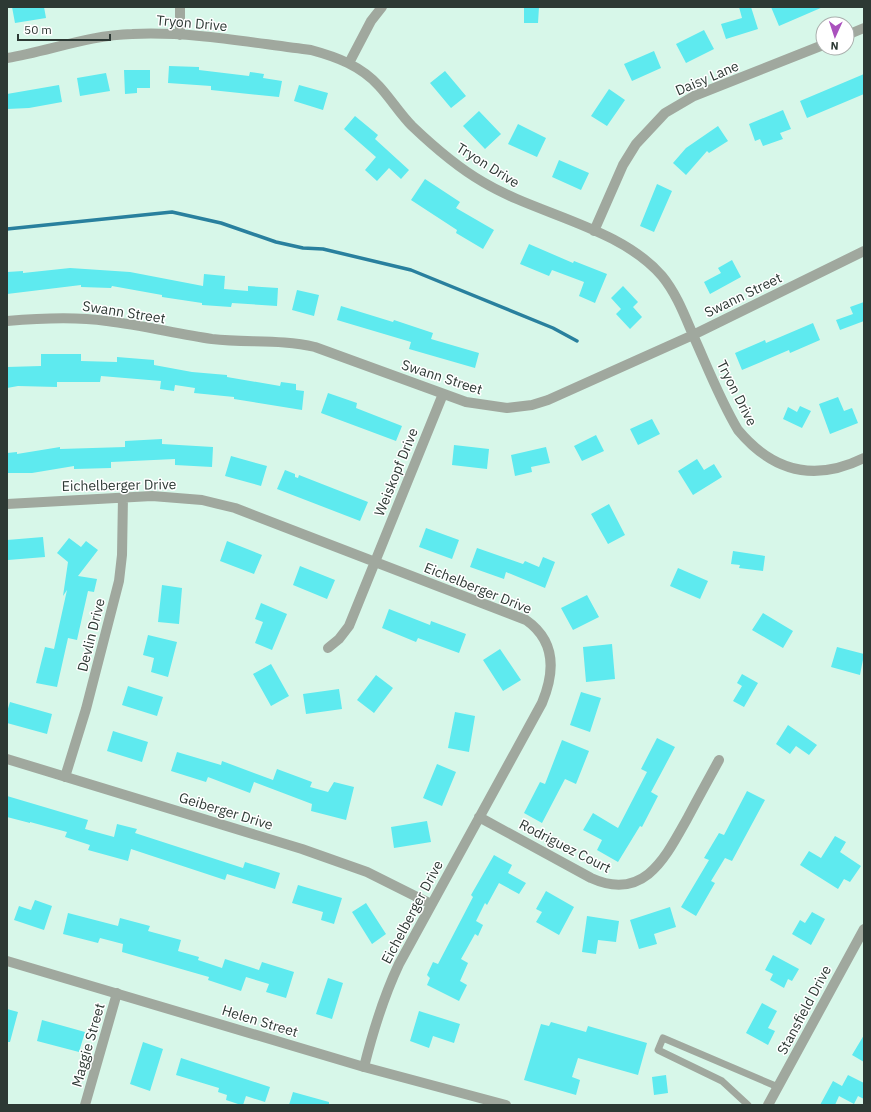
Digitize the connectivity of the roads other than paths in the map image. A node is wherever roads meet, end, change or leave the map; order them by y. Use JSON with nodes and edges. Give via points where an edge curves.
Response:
{"nodes":[{"id":1,"x":180,"y":7,"type":"edge"},
{"id":2,"x":382,"y":7,"type":"edge"},
{"id":3,"x":180,"y":35,"type":"junction"},
{"id":4,"x":815,"y":48,"type":"edge"},
{"id":5,"x":7,"y":58,"type":"edge"},
{"id":6,"x":349,"y":63,"type":"junction"},
{"id":7,"x":594,"y":231,"type":"junction"},
{"id":8,"x":864,"y":251,"type":"edge"},
{"id":9,"x":7,"y":321,"type":"edge"},
{"id":10,"x":693,"y":335,"type":"junction"},
{"id":11,"x":443,"y":394,"type":"junction"},
{"id":12,"x":864,"y":458,"type":"edge"},
{"id":13,"x":123,"y":496,"type":"junction"},
{"id":14,"x":7,"y":504,"type":"edge"},
{"id":15,"x":374,"y":562,"type":"junction"},
{"id":16,"x":328,"y":648,"type":"dead end"},
{"id":17,"x":7,"y":759,"type":"edge"},
{"id":18,"x":719,"y":760,"type":"dead end"},
{"id":19,"x":65,"y":777,"type":"junction"},
{"id":20,"x":479,"y":817,"type":"junction"},
{"id":21,"x":431,"y":904,"type":"junction"},
{"id":22,"x":864,"y":929,"type":"edge"},
{"id":23,"x":7,"y":961,"type":"edge"},
{"id":24,"x":117,"y":993,"type":"junction"},
{"id":25,"x":364,"y":1067,"type":"junction"},
{"id":26,"x":778,"y":1087,"type":"junction"},
{"id":27,"x":85,"y":1105,"type":"edge"},
{"id":28,"x":506,"y":1105,"type":"edge"},
{"id":29,"x":748,"y":1105,"type":"edge"},
{"id":30,"x":768,"y":1105,"type":"edge"}],
"edges":[{"from":1,"to":3,"type":"street"},
{"from":2,"to":6,"type":"street","via":[[368,26]]},
{"from":3,"to":5,"type":"street","name":"Tryon Drive","via":[[106,36],[65,43]]},
{"from":3,"to":6,"type":"street","name":"Tryon Drive","via":[[311,50]]},
{"from":4,"to":7,"type":"street","name":"Daisy Lane","via":[[694,96],[666,113],[636,144],[623,165]]},
{"from":6,"to":7,"type":"street","name":"Tryon Drive","via":[[379,86],[411,125],[455,163],[513,198]]},
{"from":7,"to":10,"type":"street","name":"Tryon Drive","via":[[651,264],[672,290]]},
{"from":8,"to":10,"type":"street","name":"Swann Street"},
{"from":9,"to":11,"type":"street","name":"Swann Street","via":[[83,318],[214,339],[299,343]]},
{"from":10,"to":11,"type":"street","name":"Swann Street","via":[[532,405],[490,407]]},
{"from":10,"to":12,"type":"street","name":"Tryon Drive","via":[[738,430],[762,454],[792,468],[809,472],[842,468]]},
{"from":11,"to":15,"type":"street","name":"Weiskopf Drive"},
{"from":13,"to":14,"type":"street","name":"Eichelberger Drive"},
{"from":13,"to":15,"type":"street","name":"Eichelberger Drive","via":[[178,497],[235,508]]},
{"from":13,"to":19,"type":"street","name":"Devlin Drive","via":[[119,581],[86,709]]},
{"from":15,"to":16,"type":"street","name":"Weiskopf Drive","via":[[349,626]]},
{"from":15,"to":20,"type":"street","name":"Eichelberger Drive","via":[[526,620],[539,631],[547,646],[551,670],[549,687]]},
{"from":17,"to":19,"type":"street","name":"Geiberger Drive"},
{"from":18,"to":20,"type":"street","name":"Rodriguez Court","via":[[666,857],[648,874],[625,884],[608,884],[591,878]]},
{"from":19,"to":21,"type":"street","name":"Geiberger Drive","via":[[302,849],[367,872]]},
{"from":20,"to":21,"type":"street","name":"Eichelberger Drive"},
{"from":21,"to":25,"type":"street","name":"Eichelberger Drive","via":[[385,994]]},
{"from":22,"to":26,"type":"street","name":"Stansfield Drive"},
{"from":23,"to":24,"type":"street","name":"Helen Street"},
{"from":24,"to":25,"type":"street","name":"Helen Street"},
{"from":24,"to":27,"type":"street","name":"Maggie Street"},
{"from":25,"to":28,"type":"street","name":"Helen Street"},
{"from":26,"to":29,"type":"lane","via":[[663,1038],[658,1050],[722,1081]]},
{"from":26,"to":30,"type":"street","name":"Stansfield Drive"}]}
